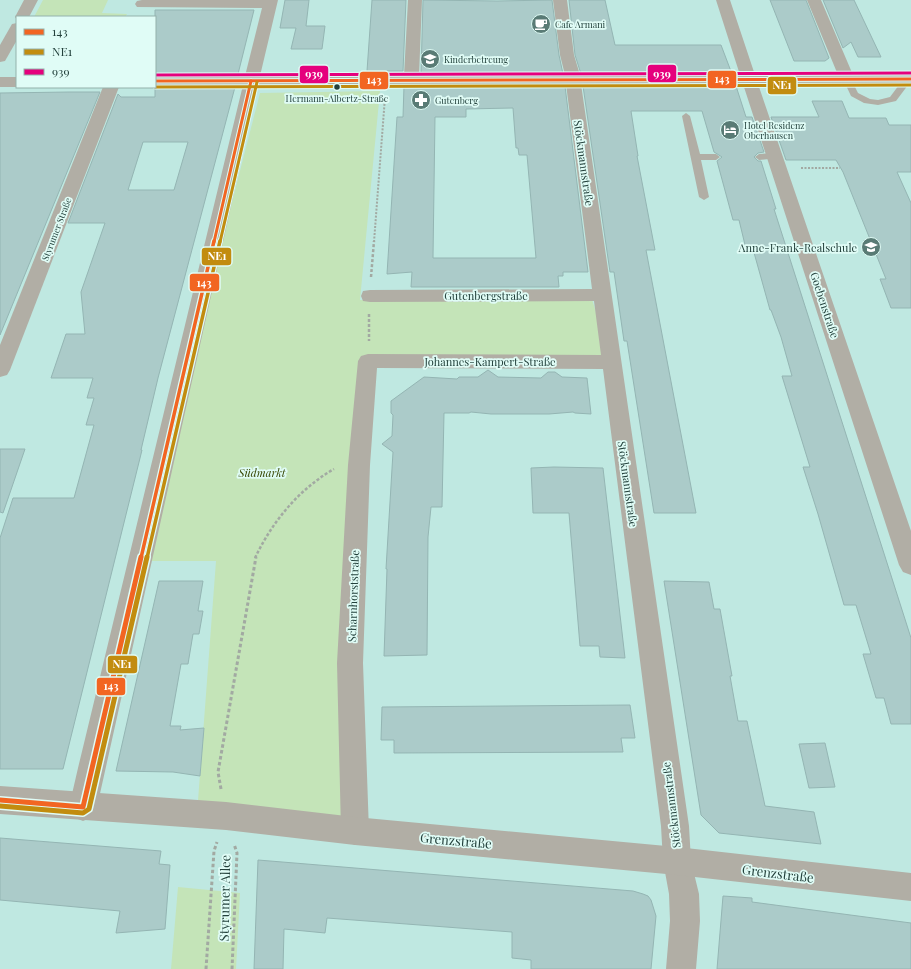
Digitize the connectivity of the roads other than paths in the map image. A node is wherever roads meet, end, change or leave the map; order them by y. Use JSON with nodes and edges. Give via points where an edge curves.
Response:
{"nodes":[{"id":1,"x":31,"y":0,"type":"edge"},
{"id":2,"x":415,"y":0,"type":"edge"},
{"id":3,"x":560,"y":0,"type":"edge"},
{"id":4,"x":723,"y":0,"type":"edge"},
{"id":5,"x":814,"y":0,"type":"edge"},
{"id":6,"x":143,"y":2,"type":"edge"},
{"id":7,"x":271,"y":2,"type":"edge"},
{"id":8,"x":23,"y":16,"type":"edge"},
{"id":9,"x":137,"y":16,"type":"edge"},
{"id":10,"x":16,"y":29,"type":"edge"},
{"id":11,"x":0,"y":58,"type":"edge"},
{"id":12,"x":573,"y":79,"type":"junction"},
{"id":13,"x":750,"y":79,"type":"junction"},
{"id":14,"x":847,"y":79,"type":"junction"},
{"id":15,"x":910,"y":79,"type":"edge"},
{"id":16,"x":411,"y":80,"type":"junction"},
{"id":17,"x":156,"y":81,"type":"edge"},
{"id":18,"x":251,"y":81,"type":"junction"},
{"id":19,"x":0,"y":82,"type":"edge"},
{"id":20,"x":16,"y":82,"type":"edge"},
{"id":21,"x":111,"y":88,"type":"edge"},
{"id":22,"x":686,"y":116,"type":"dead end"},
{"id":23,"x":696,"y":157,"type":"junction"},
{"id":24,"x":716,"y":157,"type":"dead end"},
{"id":25,"x":704,"y":197,"type":"dead end"},
{"id":26,"x":602,"y":295,"type":"junction"},
{"id":27,"x":370,"y":296,"type":"road end"},
{"id":28,"x":368,"y":361,"type":"joint"},
{"id":29,"x":611,"y":362,"type":"junction"},
{"id":30,"x":0,"y":370,"type":"edge"},
{"id":31,"x":911,"y":565,"type":"edge"},
{"id":32,"x":0,"y":800,"type":"edge"},
{"id":33,"x":83,"y":807,"type":"junction"},
{"id":34,"x":355,"y":831,"type":"junction"},
{"id":35,"x":677,"y":861,"type":"junction"},
{"id":36,"x":911,"y":887,"type":"edge"},
{"id":37,"x":681,"y":969,"type":"edge"}],
"edges":[{"from":1,"to":8,"type":"street"},
{"from":2,"to":16,"type":"street"},
{"from":3,"to":12,"type":"street","name":"Stöckmannstraße","via":[[567,55]]},
{"from":4,"to":13,"type":"street","name":"Goebenstraße"},
{"from":5,"to":14,"type":"street"},
{"from":6,"to":7,"type":"street"},
{"from":6,"to":9,"type":"street"},
{"from":7,"to":18,"type":"street"},
{"from":10,"to":11,"type":"street"},
{"from":12,"to":13,"type":"street"},
{"from":12,"to":16,"type":"street"},
{"from":12,"to":26,"type":"street","name":"Stöckmannstraße"},
{"from":13,"to":14,"type":"street"},
{"from":13,"to":31,"type":"street","name":"Goebenstraße","via":[[771,160]]},
{"from":14,"to":15,"type":"street"},
{"from":14,"to":15,"type":"lane","via":[[854,94],[878,102],[893,99]]},
{"from":16,"to":18,"type":"street"},
{"from":17,"to":18,"type":"street"},
{"from":18,"to":33,"type":"street"},
{"from":19,"to":20,"type":"street"},
{"from":21,"to":30,"type":"street","name":"Styrumer Straße"},
{"from":22,"to":23,"type":"lane"},
{"from":23,"to":24,"type":"lane"},
{"from":23,"to":25,"type":"lane"},
{"from":26,"to":27,"type":"street","name":"Gutenbergstraße"},
{"from":26,"to":29,"type":"street","name":"Stöckmannstraße"},
{"from":28,"to":29,"type":"street","name":"Johannes-Kampert-Straße"},
{"from":28,"to":34,"type":"street","name":"Scharnhorststraße","via":[[359,455],[350,663]]},
{"from":29,"to":35,"type":"street","name":"Stöckmannstraße"},
{"from":32,"to":33,"type":"street","name":"Grenzstraße"},
{"from":33,"to":34,"type":"street","name":"Grenzstraße","via":[[226,816]]},
{"from":34,"to":35,"type":"street","name":"Grenzstraße"},
{"from":35,"to":36,"type":"street","name":"Grenzstraße"},
{"from":35,"to":37,"type":"street","name":"Stöckmannstraße","via":[[685,914]]}]}
